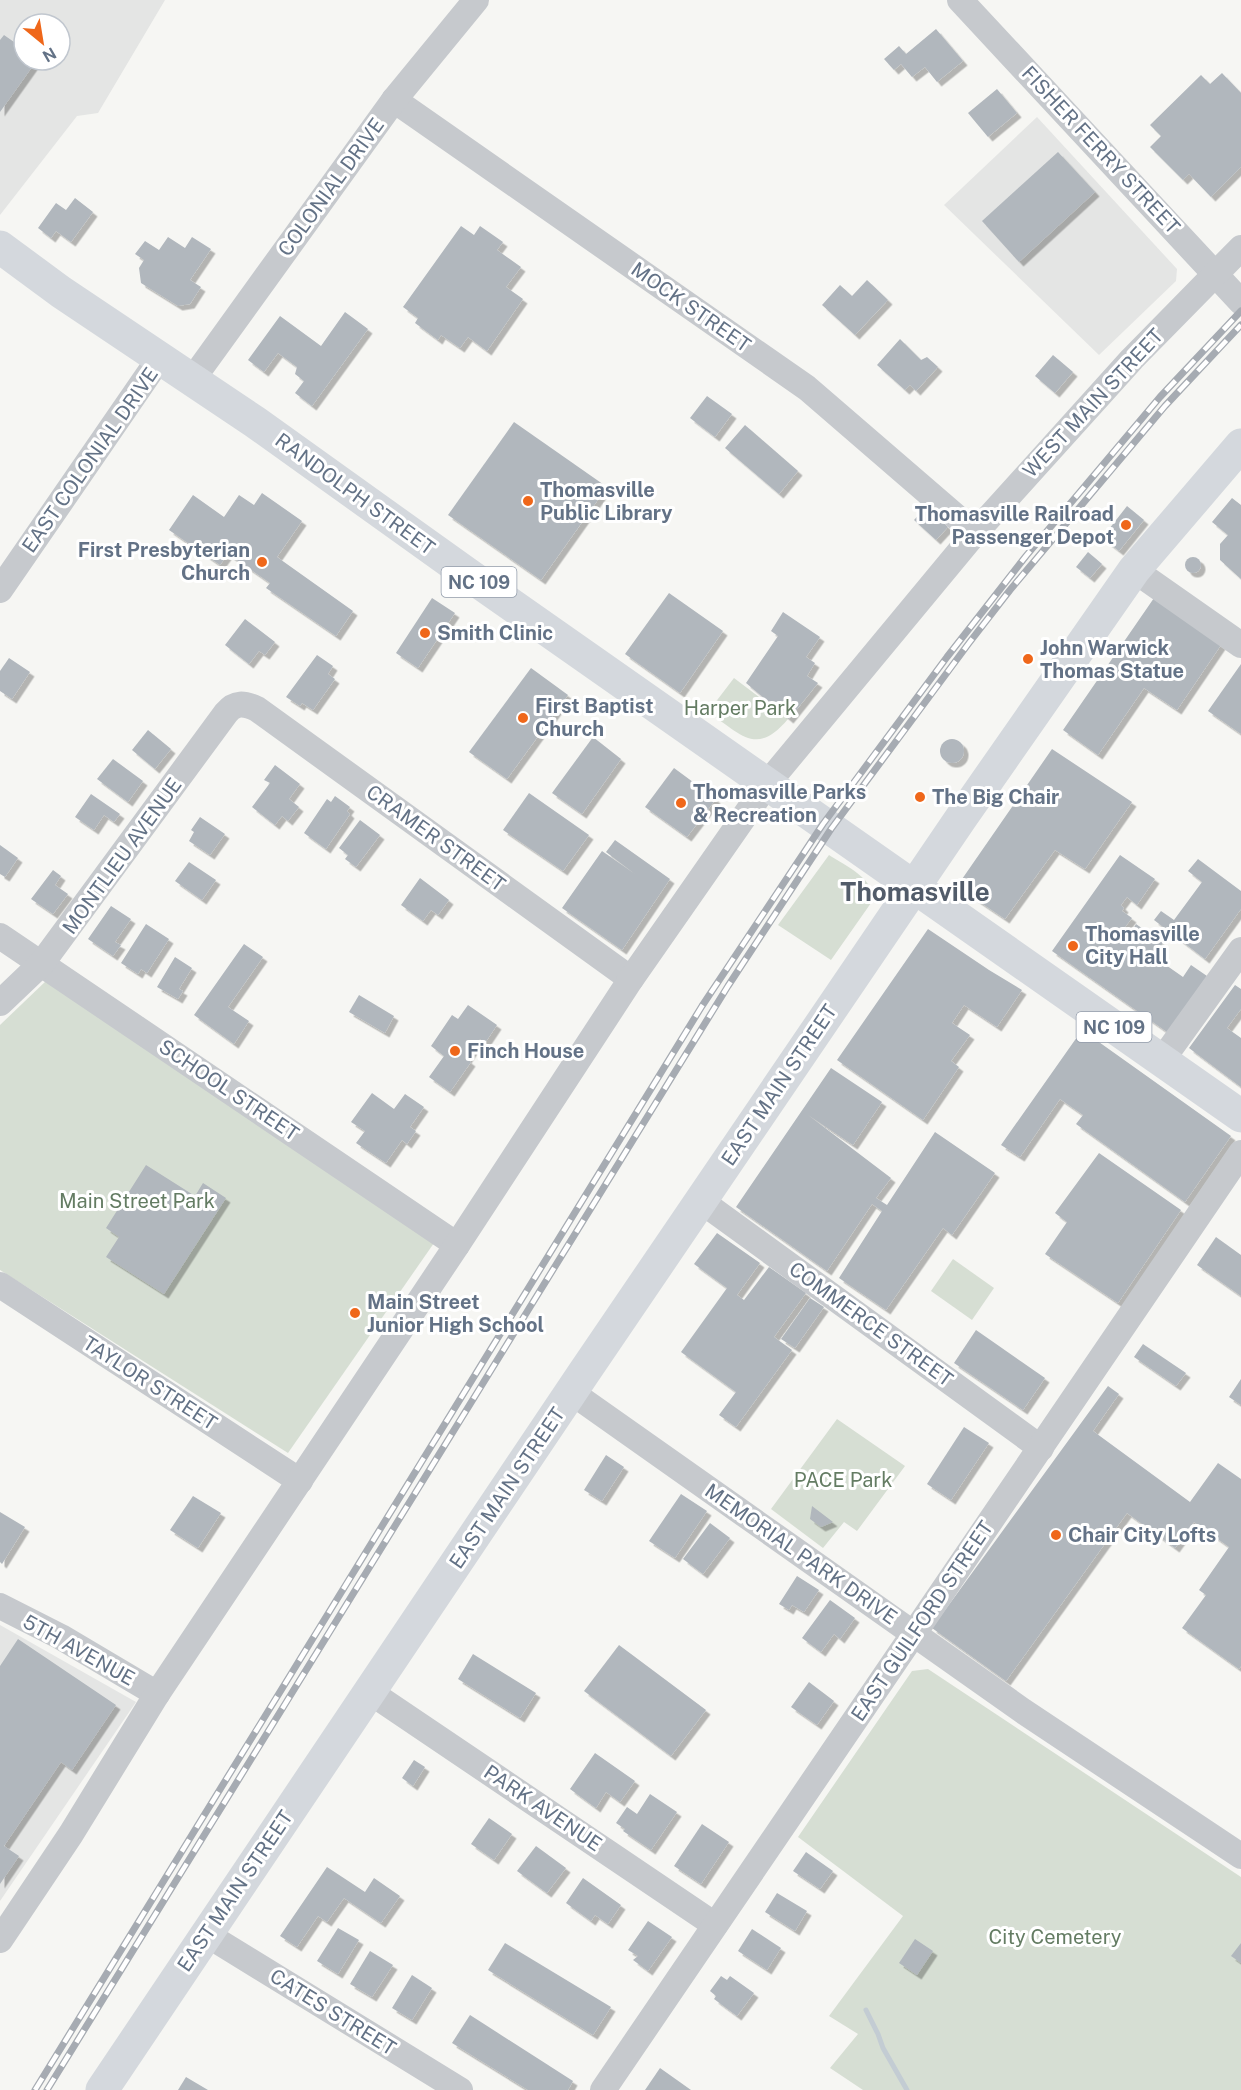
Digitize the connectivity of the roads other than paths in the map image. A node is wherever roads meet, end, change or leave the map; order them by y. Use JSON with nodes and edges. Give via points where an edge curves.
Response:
{"nodes":[{"id":1,"x":476,"y":0,"type":"edge"},
{"id":2,"x":960,"y":0,"type":"edge"},
{"id":3,"x":394,"y":100,"type":"junction"},
{"id":4,"x":0,"y":247,"type":"edge"},
{"id":5,"x":1241,"y":248,"type":"edge"},
{"id":6,"x":1217,"y":274,"type":"junction"},
{"id":7,"x":1241,"y":302,"type":"edge"},
{"id":8,"x":159,"y":359,"type":"junction"},
{"id":9,"x":192,"y":380,"type":"junction"},
{"id":10,"x":1241,"y":445,"type":"edge"},
{"id":11,"x":975,"y":533,"type":"junction"},
{"id":12,"x":1134,"y":570,"type":"junction"},
{"id":13,"x":0,"y":590,"type":"edge"},
{"id":14,"x":1241,"y":645,"type":"edge"},
{"id":15,"x":238,"y":704,"type":"joint"},
{"id":16,"x":767,"y":784,"type":"junction"},
{"id":17,"x":914,"y":887,"type":"junction"},
{"id":18,"x":0,"y":936,"type":"edge"},
{"id":19,"x":1241,"y":950,"type":"edge"},
{"id":20,"x":42,"y":963,"type":"junction"},
{"id":21,"x":631,"y":979,"type":"junction"},
{"id":22,"x":0,"y":1003,"type":"edge"},
{"id":23,"x":1162,"y":1060,"type":"junction"},
{"id":24,"x":1241,"y":1116,"type":"edge"},
{"id":25,"x":1241,"y":1153,"type":"edge"},
{"id":26,"x":701,"y":1201,"type":"junction"},
{"id":27,"x":458,"y":1245,"type":"junction"},
{"id":28,"x":0,"y":1285,"type":"edge"},
{"id":29,"x":571,"y":1392,"type":"junction"},
{"id":30,"x":1041,"y":1448,"type":"junction"},
{"id":31,"x":300,"y":1481,"type":"junction"},
{"id":32,"x":0,"y":1606,"type":"edge"},
{"id":33,"x":914,"y":1633,"type":"junction"},
{"id":34,"x":370,"y":1692,"type":"junction"},
{"id":35,"x":157,"y":1694,"type":"junction"},
{"id":36,"x":1241,"y":1856,"type":"edge"},
{"id":37,"x":715,"y":1925,"type":"junction"},
{"id":38,"x":206,"y":1934,"type":"junction"},
{"id":39,"x":0,"y":1940,"type":"edge"},
{"id":40,"x":102,"y":2090,"type":"edge"},
{"id":41,"x":459,"y":2090,"type":"edge"},
{"id":42,"x":603,"y":2090,"type":"edge"}],
"edges":[{"from":1,"to":3,"type":"street","name":"COLONIAL DRIVE"},
{"from":2,"to":6,"type":"street","name":"FISHER FERRY STREET"},
{"from":3,"to":9,"type":"street","name":"COLONIAL DRIVE"},
{"from":3,"to":11,"type":"street","name":"MOCK STREET","via":[[807,388]]},
{"from":4,"to":8,"type":"main road","name":"RANDOLPH STREET","number":"NC 109"},
{"from":5,"to":6,"type":"street","name":"WEST MAIN STREET"},
{"from":6,"to":7,"type":"street","name":"FISHER FERRY STREET"},
{"from":6,"to":11,"type":"street","name":"WEST MAIN STREET","via":[[1132,359]]},
{"from":8,"to":9,"type":"main road","name":"RANDOLPH STREET","number":"NC 109"},
{"from":8,"to":13,"type":"street","name":"EAST COLONIAL DRIVE"},
{"from":9,"to":16,"type":"main road","name":"RANDOLPH STREET","number":"NC 109"},
{"from":10,"to":12,"type":"main road"},
{"from":11,"to":16,"type":"street","name":"WEST MAIN STREET"},
{"from":12,"to":14,"type":"street"},
{"from":12,"to":17,"type":"main road"},
{"from":15,"to":20,"type":"street","name":"MONTLIEU AVENUE","via":[[226,713]]},
{"from":15,"to":21,"type":"street","name":"CRAMER STREET","via":[[257,709]]},
{"from":16,"to":17,"type":"main road","number":"NC 109"},
{"from":16,"to":21,"type":"street"},
{"from":17,"to":23,"type":"main road","number":"NC 109"},
{"from":17,"to":26,"type":"main road","name":"EAST MAIN STREET"},
{"from":18,"to":20,"type":"street","name":"SCHOOL STREET"},
{"from":19,"to":23,"type":"street"},
{"from":20,"to":22,"type":"street","name":"MONTLIEU AVENUE"},
{"from":20,"to":27,"type":"street","name":"SCHOOL STREET"},
{"from":21,"to":27,"type":"street"},
{"from":23,"to":24,"type":"main road","number":"NC 109"},
{"from":25,"to":30,"type":"street","name":"EAST GUILFORD STREET"},
{"from":26,"to":29,"type":"main road","name":"EAST MAIN STREET"},
{"from":26,"to":30,"type":"street","name":"COMMERCE STREET"},
{"from":27,"to":31,"type":"street"},
{"from":28,"to":31,"type":"street","name":"TAYLOR STREET"},
{"from":29,"to":33,"type":"street","name":"MEMORIAL PARK DRIVE"},
{"from":29,"to":34,"type":"main road","name":"EAST MAIN STREET"},
{"from":30,"to":33,"type":"street","name":"EAST GUILFORD STREET"},
{"from":31,"to":35,"type":"street"},
{"from":32,"to":35,"type":"street","name":"5TH AVENUE"},
{"from":33,"to":36,"type":"street","name":"MEMORIAL PARK DRIVE","via":[[1023,1711]]},
{"from":33,"to":37,"type":"street","name":"EAST GUILFORD STREET"},
{"from":34,"to":37,"type":"street","name":"PARK AVENUE"},
{"from":34,"to":38,"type":"main road","name":"EAST MAIN STREET"},
{"from":35,"to":39,"type":"street"},
{"from":37,"to":42,"type":"street","name":"EAST GUILFORD STREET"},
{"from":38,"to":40,"type":"main road","name":"EAST MAIN STREET"},
{"from":38,"to":41,"type":"street","name":"CATES STREET"}]}
